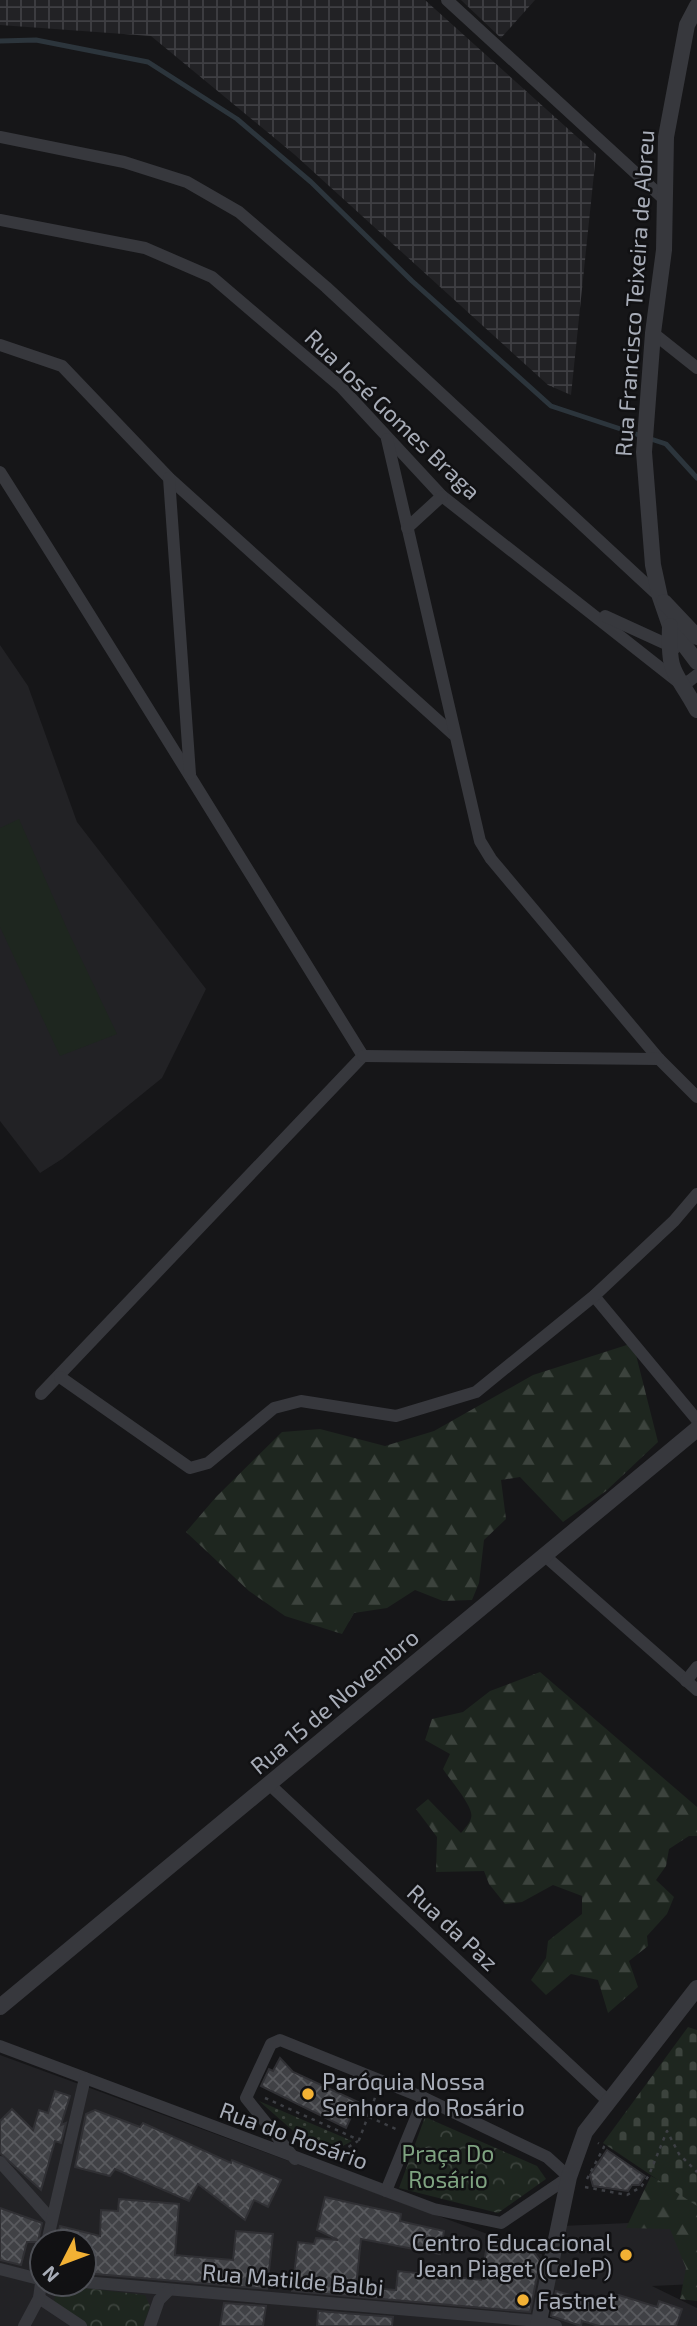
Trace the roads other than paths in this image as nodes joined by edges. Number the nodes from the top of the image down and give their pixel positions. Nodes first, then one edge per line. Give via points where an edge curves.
1 (447, 0) edge
2 (697, 6) edge
3 (0, 137) edge
4 (665, 200) junction
5 (0, 220) edge
6 (653, 333) junction
7 (0, 345) edge
8 (697, 368) edge
9 (386, 436) junction
10 (0, 472) edge
11 (169, 478) junction
12 (442, 496) junction
13 (408, 528) junction
14 (660, 597) junction
15 (589, 609) junction
16 (670, 626) junction
17 (697, 637) edge
18 (669, 645) junction
19 (697, 661) edge
20 (697, 675) edge
21 (677, 681) junction
22 (697, 710) edge
23 (453, 734) junction
24 (190, 778) junction
25 (363, 1056) junction
26 (659, 1059) junction
27 (697, 1097) edge
28 (697, 1194) edge
29 (594, 1296) junction
30 (60, 1377) junction
31 (41, 1394) dead end
32 (697, 1420) edge
33 (697, 1429) edge
34 (545, 1556) junction
35 (697, 1667) edge
36 (686, 1681) junction
37 (697, 1690) edge
38 (269, 1784) junction
39 (697, 1988) edge
40 (0, 2007) edge
41 (0, 2046) edge
42 (85, 2078) junction
43 (424, 2098) junction
44 (608, 2101) junction
45 (295, 2160) junction
46 (0, 2162) edge
47 (569, 2176) junction
48 (386, 2191) junction
49 (50, 2218) junction
50 (49, 2228) edge
51 (0, 2269) edge
52 (28, 2276) edge
53 (98, 2284) edge
54 (150, 2288) junction
55 (169, 2290) junction
56 (39, 2298) joint
57 (538, 2324) edge
58 (24, 2326) edge
59 (81, 2326) edge
60 (149, 2326) edge
61 (556, 2326) edge

1 - 4 street
2 - 4 street, Rua Francisco Teixeira de Abreu via 687,25 666,137
3 - 14 street via 187,181 239,212
4 - 6 street, Rua Francisco Teixeira de Abreu
5 - 9 street, Rua José Gomes Braga via 145,248 212,277 341,387
6 - 8 street
6 - 14 street, Rua Francisco Teixeira de Abreu via 643,452
7 - 11 street via 62,366
9 - 12 street, Rua José Gomes Braga
9 - 13 street
10 - 24 street
11 - 23 street
11 - 24 street
12 - 13 street
12 - 15 street, Rua José Gomes Braga
13 - 23 street
14 - 16 street, Rua Francisco Teixeira de Abreu
14 - 17 street
15 - 18 street
15 - 21 street
16 - 18 street, Rua Francisco Teixeira de Abreu
16 - 19 street, Rua Francisco Teixeira de Abreu
18 - 19 street
18 - 21 street, Rua Francisco Teixeira de Abreu via 669,663
20 - 21 street via 688,682
21 - 22 street
23 - 26 street via 480,841 491,859
24 - 25 street
25 - 26 street
25 - 30 street
26 - 27 street
28 - 29 street
29 - 30 street via 475,1391 396,1416 301,1401 274,1408 208,1463 190,1468
29 - 32 street
30 - 31 street
33 - 34 street, Rua 15 de Novembro
34 - 36 street
34 - 38 street, Rua 15 de Novembro
35 - 36 street
36 - 37 street
38 - 40 street, Rua 15 de Novembro
38 - 44 street, Rua da Paz
39 - 44 street
41 - 42 street, Rua do Rosário
42 - 45 street, Rua do Rosário
42 - 49 street
43 - 45 street via 281,2040 271,2044 246,2098
43 - 47 street via 547,2158
43 - 48 street
44 - 47 street via 585,2132
45 - 48 street, Rua do Rosário
46 - 49 street
47 - 48 street, Rua do Rosário via 501,2223 434,2209
47 - 57 street
49 - 50 street
51 - 52 street
53 - 54 street, Rua Matilde Balbi
54 - 55 street, Rua Matilde Balbi
54 - 60 street via 157,2299
55 - 57 street, Rua Matilde Balbi
55 - 60 street via 159,2300
56 - 58 street
56 - 59 street
57 - 61 street, Rua Matilde Balbi

